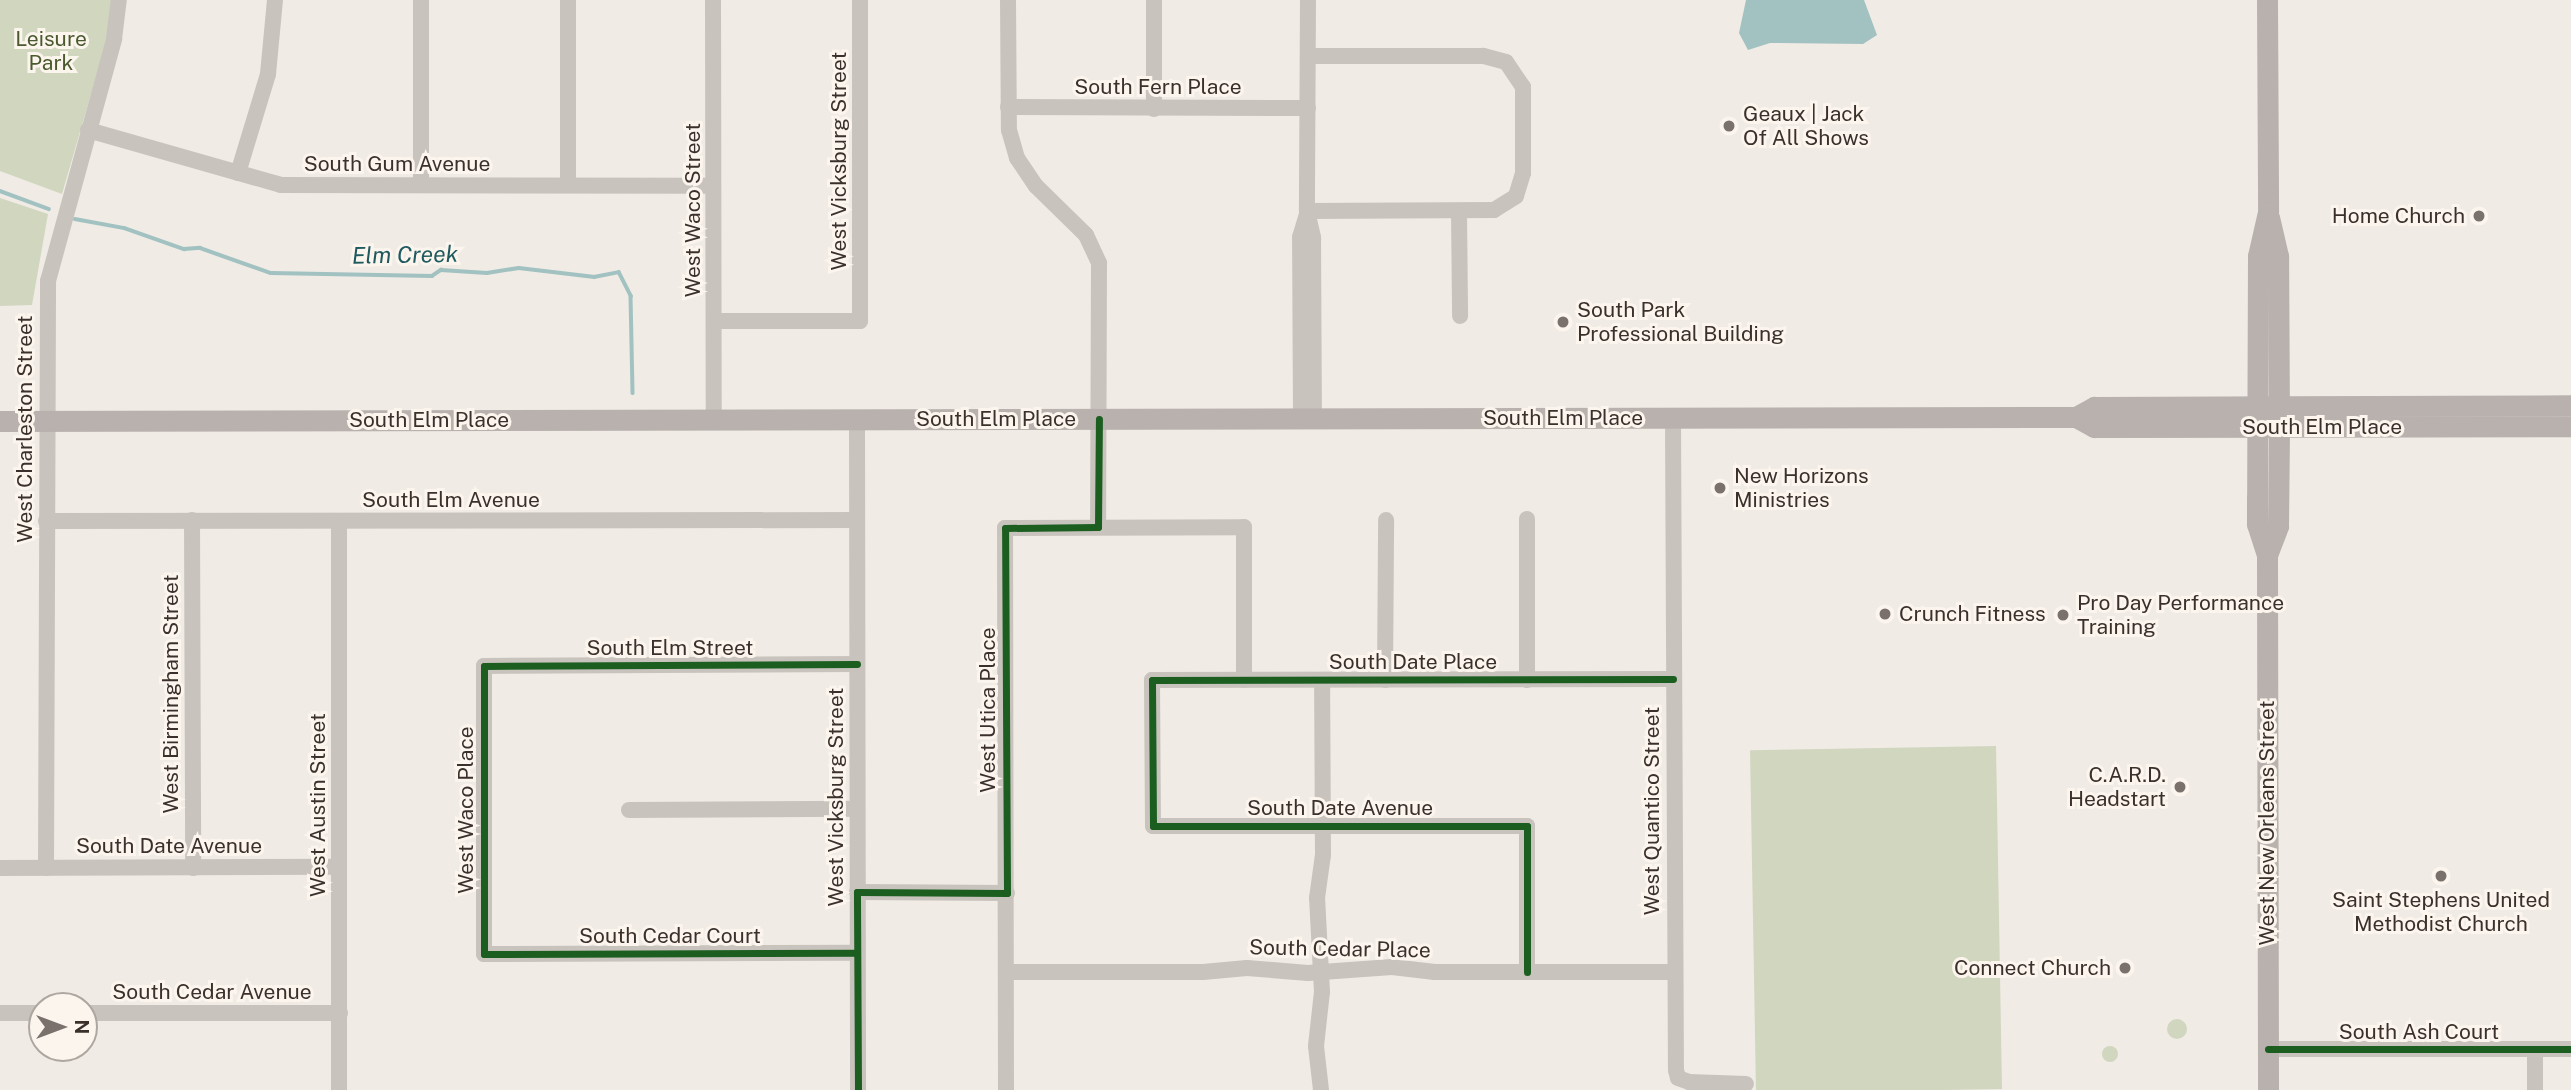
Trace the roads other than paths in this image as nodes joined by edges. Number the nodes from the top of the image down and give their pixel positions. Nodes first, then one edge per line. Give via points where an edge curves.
1 (119, 0) edge
2 (275, 0) edge
3 (421, 0) edge
4 (568, 0) edge
5 (713, 0) edge
6 (860, 0) edge
7 (1008, 0) edge
8 (1154, 0) edge
9 (1308, 0) edge
10 (2267, 0) edge
11 (1308, 57) junction
12 (1009, 107) junction
13 (1308, 107) junction
14 (1154, 108) junction
15 (88, 130) junction
16 (238, 173) junction
17 (421, 185) junction
18 (568, 185) junction
19 (713, 186) junction
20 (1307, 211) junction
21 (1459, 212) junction
22 (1460, 316) dead end
23 (714, 321) junction
24 (2571, 405) edge
25 (2467, 416) junction
26 (2269, 417) junction
27 (1307, 418) junction
28 (1673, 418) junction
29 (857, 419) junction
30 (1099, 419) junction
31 (47, 420) junction
32 (714, 420) junction
33 (0, 421) edge
34 (2571, 426) edge
35 (1527, 519) dead end
36 (192, 520) junction
37 (857, 520) junction
38 (1385, 520) dead end
39 (46, 521) junction
40 (339, 521) junction
41 (1098, 527) junction
42 (857, 664) junction
43 (484, 666) joint
44 (1673, 679) junction
45 (1244, 680) junction
46 (1322, 680) junction
47 (1385, 680) junction
48 (1527, 680) junction
49 (857, 809) junction
50 (629, 810) dead end
51 (1153, 826) joint
52 (1322, 826) junction
53 (339, 867) junction
54 (0, 868) edge
55 (46, 868) junction
56 (193, 868) junction
57 (857, 892) junction
58 (1007, 893) junction
59 (857, 953) junction
60 (484, 954) joint
61 (1006, 972) junction
62 (1322, 972) junction
63 (1527, 972) junction
64 (1673, 972) junction
65 (0, 1013) edge
66 (28, 1013) edge
67 (98, 1013) edge
68 (340, 1013) junction
69 (2268, 1049) junction
70 (2535, 1049) junction
71 (2571, 1049) edge
72 (1746, 1084) dead end
73 (339, 1090) edge
74 (858, 1090) edge
75 (1006, 1090) edge
76 (1321, 1090) edge
77 (2268, 1090) edge
78 (2535, 1090) edge

1 - 15 street, West Charleston Street via 116,31
2 - 16 street via 268,74
3 - 17 street
4 - 18 street
5 - 19 street, West Waco Street
6 - 23 street, West Vicksburg Street via 860,321
7 - 12 street
8 - 14 street
9 - 11 street
10 - 26 main road, West New Orleans Street via 2267,212 2278,256
11 - 13 street
11 - 21 street via 1483,56 1506,62 1522,87 1523,173 1516,196 1494,210
12 - 14 street, South Fern Place
12 - 30 street via 1012,145 1022,168 1097,251
13 - 14 street, South Fern Place
13 - 20 street
15 - 16 street, South Gum Avenue
15 - 31 street, West Charleston Street via 48,281
16 - 17 street, South Gum Avenue via 297,186
17 - 18 street, South Gum Avenue
18 - 19 street, South Gum Avenue
19 - 23 street, West Waco Street
20 - 21 street
20 - 27 street via 1313,238
21 - 22 street
23 - 32 street, West Waco Street
24 - 25 main road, South Elm Place
25 - 26 main road, South Elm Place
25 - 34 main road, South Elm Place
26 - 28 main road, South Elm Place via 2094,407 2076,417
26 - 69 main road, West New Orleans Street via 2257,524 2267,555
27 - 28 main road, South Elm Place
27 - 30 main road, South Elm Place
28 - 44 street, West Quantico Street
29 - 30 main road, South Elm Place
29 - 32 main road, South Elm Place
29 - 37 street, West Vicksburg Street
30 - 41 street
31 - 32 main road, South Elm Place
31 - 33 main road, South Elm Place
31 - 39 street, West Charleston Street
35 - 48 street
36 - 39 street, South Elm Avenue
36 - 40 street, South Elm Avenue
36 - 56 street, West Birmingham Street
37 - 40 street, South Elm Avenue
37 - 42 street, West Vicksburg Street
38 - 47 street
39 - 55 street, West Charleston Street
40 - 53 street, West Austin Street
41 - 45 street via 1244,527
41 - 58 street, West Utica Place via 1005,528
42 - 43 street, South Elm Street
42 - 49 street, West Vicksburg Street
43 - 60 street, West Waco Place
44 - 48 street, South Date Place
44 - 64 street, West Quantico Street
45 - 46 street, South Date Place
45 - 51 street, South Date Place via 1153,680
46 - 47 street, South Date Place
46 - 52 street
47 - 48 street, South Date Place
49 - 50 street
49 - 57 street, West Vicksburg Street
51 - 52 street, South Date Avenue
52 - 62 street via 1317,898
52 - 63 street, South Date Avenue via 1527,826
53 - 56 street, South Date Avenue
53 - 68 street, West Austin Street
54 - 55 street, South Date Avenue
55 - 56 street, South Date Avenue
57 - 58 street
57 - 59 street, West Vicksburg Street
58 - 61 street, West Utica Place
59 - 60 street, South Cedar Court
59 - 74 street, West Vicksburg Street
61 - 62 street, South Cedar Place via 1247,968
61 - 75 street, West Utica Place
62 - 63 street, South Cedar Place via 1392,967
62 - 76 street via 1316,1046
63 - 64 street, South Cedar Place
64 - 72 street, West Quantico Street via 1678,1078 1706,1084
65 - 66 street
67 - 68 street, South Cedar Avenue
68 - 73 street, West Austin Street
69 - 70 street, South Ash Court
69 - 77 main road, West New Orleans Street
70 - 71 street, South Ash Court
70 - 78 street

